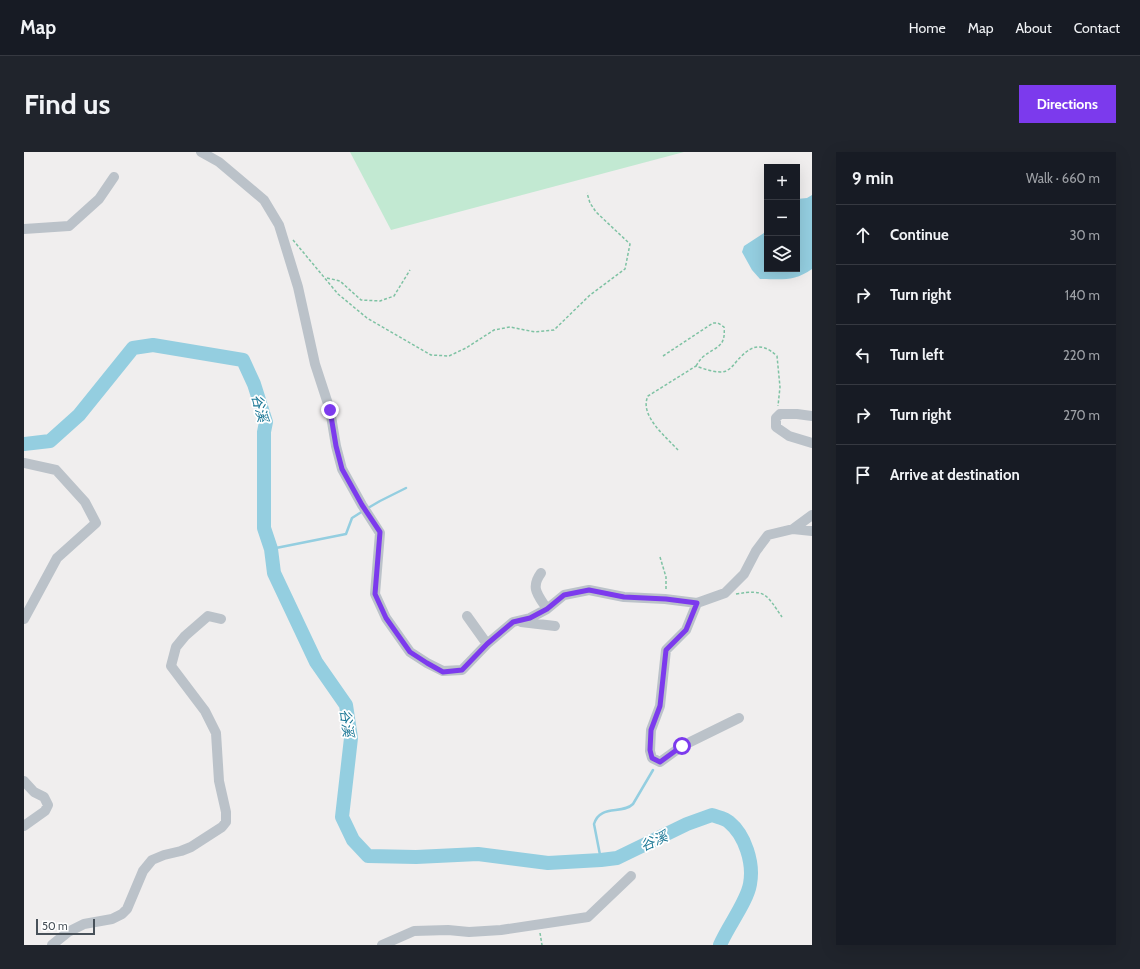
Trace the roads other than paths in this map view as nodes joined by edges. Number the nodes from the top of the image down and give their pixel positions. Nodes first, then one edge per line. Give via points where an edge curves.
1 (201, 152) edge
2 (114, 177) dead end
3 (24, 229) edge
4 (812, 416) edge
5 (812, 443) edge
6 (24, 463) edge
7 (812, 515) edge
8 (793, 529) junction
9 (812, 531) edge
10 (541, 572) dead end
11 (697, 603) junction
12 (547, 609) junction
13 (467, 616) dead end
14 (221, 618) dead end
15 (24, 619) edge
16 (513, 622) junction
17 (554, 626) dead end
18 (487, 644) junction
19 (739, 718) dead end
20 (24, 781) edge
21 (24, 826) edge
22 (631, 876) dead end
23 (52, 945) edge
24 (382, 945) edge

1 - 18 lane via 219,162 264,200 279,225 298,287 315,364 330,410 342,469 380,532 375,594 386,618 410,652 443,672 462,670
2 - 3 lane via 99,199 69,226
4 - 5 lane via 780,414 776,418 776,427 789,436
6 - 15 lane via 56,470 85,502 96,523 57,558
7 - 8 lane
8 - 9 lane
8 - 11 lane via 768,535 744,574 725,593
10 - 12 lane via 535,588
11 - 12 lane via 624,597 589,590 564,595
11 - 19 lane via 686,630 666,650 660,706 651,730 652,758 660,762 682,746
12 - 16 lane via 530,618
13 - 18 lane
14 - 23 lane via 208,616 185,636 176,647 171,666 205,711 216,733 219,781 226,822 191,847 152,860 143,871 127,909 122,914 84,924 68,932
16 - 17 lane
16 - 18 lane
20 - 21 lane via 34,792 44,797 48,805
22 - 24 lane via 588,917 501,930 414,931

